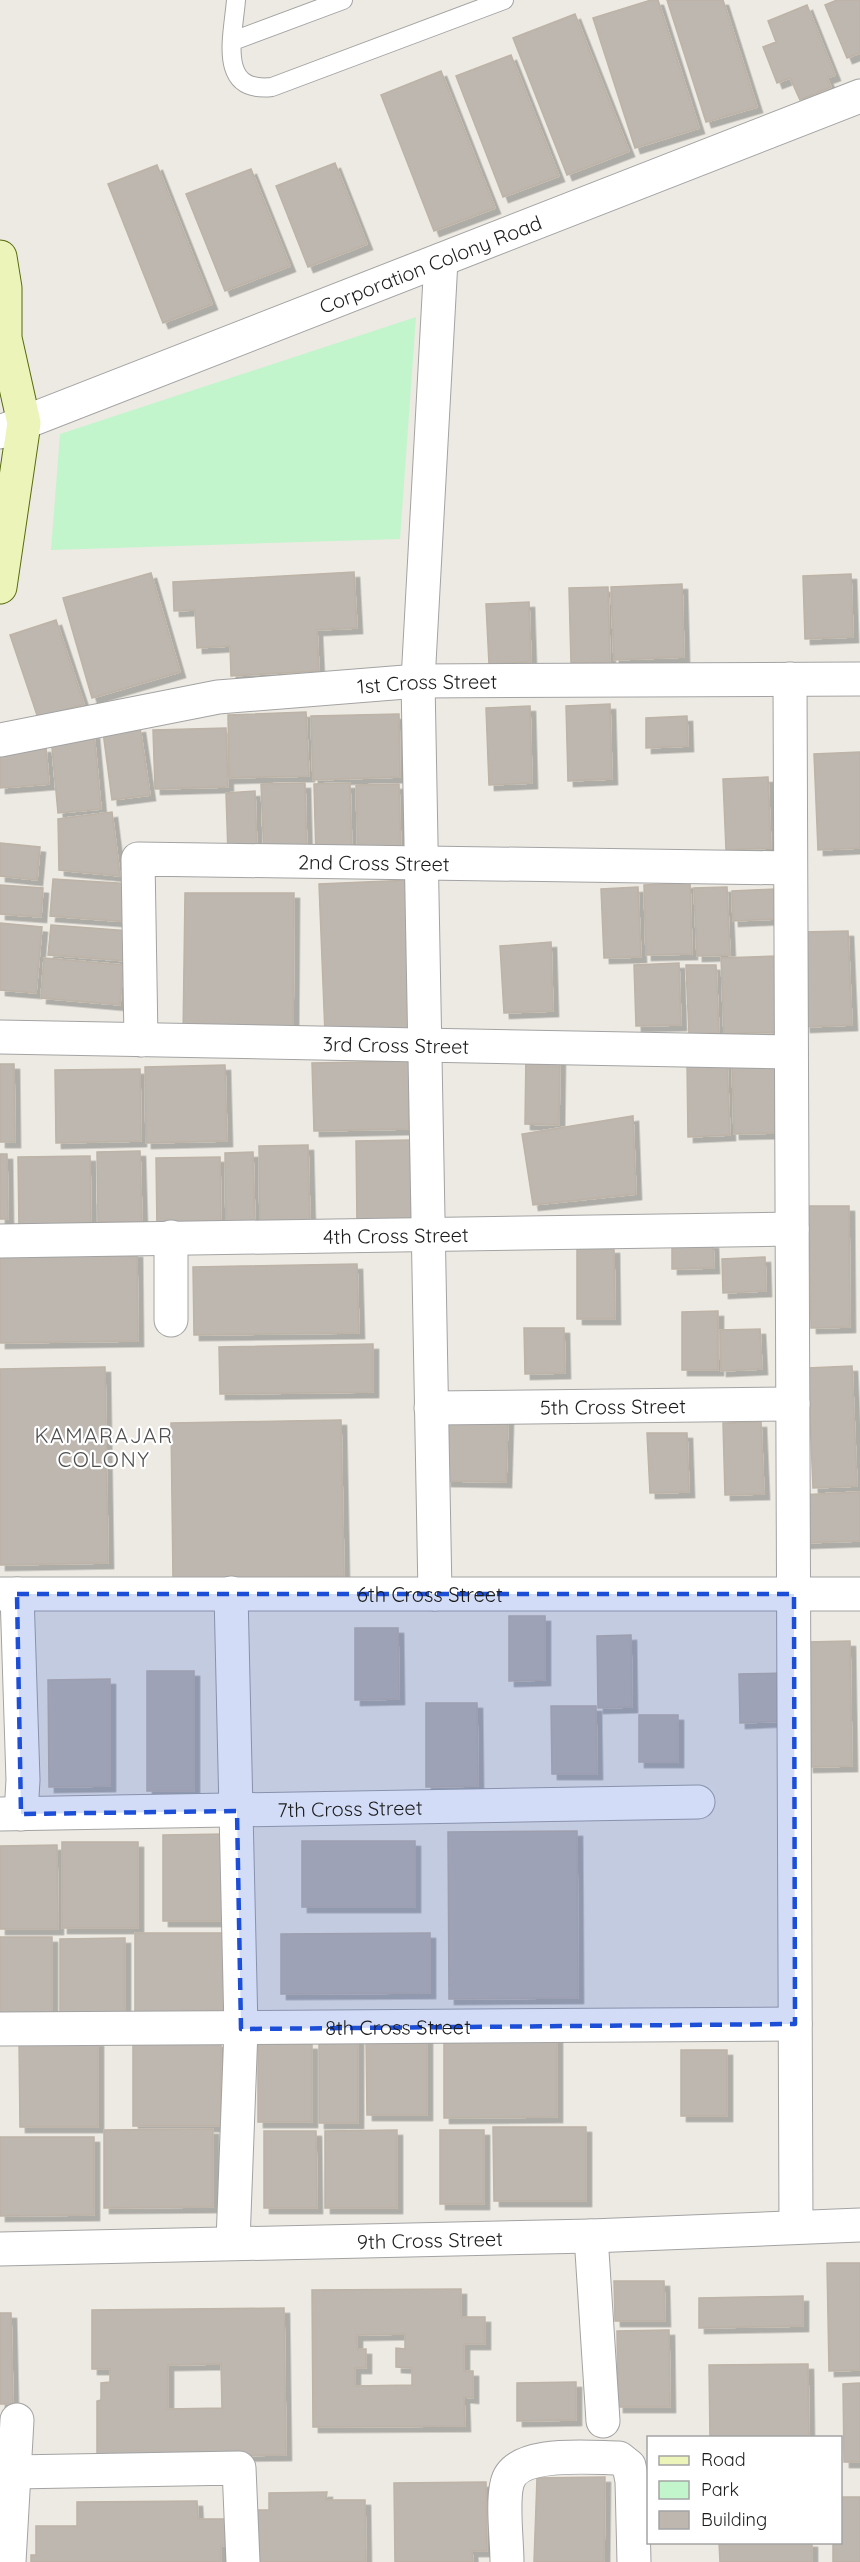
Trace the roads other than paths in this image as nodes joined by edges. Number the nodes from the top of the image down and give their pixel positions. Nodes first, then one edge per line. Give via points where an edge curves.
1 (236, 0) edge
2 (343, 0) edge
3 (504, 0) edge
4 (233, 41) junction
5 (860, 96) edge
6 (0, 257) edge
7 (441, 260) junction
8 (3, 346) edge
9 (12, 428) edge
10 (0, 587) edge
11 (790, 679) junction
12 (860, 679) edge
13 (418, 681) junction
14 (0, 740) edge
15 (421, 865) junction
16 (790, 868) junction
17 (0, 1037) edge
18 (141, 1040) junction
19 (425, 1045) junction
20 (791, 1052) junction
21 (792, 1229) junction
22 (429, 1233) junction
23 (171, 1237) junction
24 (0, 1241) edge
25 (171, 1320) dead end
26 (793, 1404) junction
27 (431, 1408) junction
28 (231, 1593) junction
29 (9, 1594) edge
30 (435, 1594) junction
31 (794, 1594) junction
32 (860, 1594) edge
33 (698, 1802) dead end
34 (237, 1811) junction
35 (11, 1814) edge
36 (795, 2024) junction
37 (0, 2029) edge
38 (241, 2029) junction
39 (860, 2225) edge
40 (796, 2226) junction
41 (591, 2236) junction
42 (233, 2242) junction
43 (0, 2249) edge
44 (17, 2420) dead end
45 (603, 2421) dead end
46 (14, 2472) junction
47 (9, 2562) edge
48 (243, 2562) edge
49 (507, 2562) edge
50 (634, 2562) edge

1 - 4 lane
2 - 4 lane
3 - 4 lane via 272,87 256,89 242,83 234,72
5 - 7 street, Corporation Colony Road
6 - 8 main road via 5,288
7 - 9 street, Corporation Colony Road
7 - 13 street
8 - 9 main road
9 - 10 main road
11 - 12 street, 1st Cross Street
11 - 13 street, 1st Cross Street
11 - 16 street
13 - 14 street, 1st Cross Street via 218,697
13 - 15 street
15 - 16 street, 2nd Cross Street
15 - 18 street, 2nd Cross Street via 138,860
15 - 19 street
16 - 20 street
17 - 18 street, 3rd Cross Street
18 - 19 street, 3rd Cross Street
19 - 20 street, 3rd Cross Street
19 - 22 street
20 - 21 street
21 - 22 street, 4th Cross Street
21 - 26 street
22 - 23 street, 4th Cross Street
22 - 27 street
23 - 24 street, 4th Cross Street
23 - 25 street
26 - 27 street, 5th Cross Street
26 - 31 street
27 - 30 street
28 - 29 street, 6th Cross Street
28 - 30 street, 6th Cross Street
28 - 34 street
29 - 35 street via 23,1780
30 - 31 street, 6th Cross Street
31 - 32 street, 6th Cross Street
31 - 36 street
33 - 34 street, 7th Cross Street
34 - 35 street, 7th Cross Street
34 - 38 street
36 - 38 street, 8th Cross Street
36 - 40 street
37 - 38 street, 8th Cross Street
38 - 42 street
39 - 40 street, 9th Cross Street
40 - 41 street, 9th Cross Street
41 - 42 street, 9th Cross Street
41 - 45 street
42 - 43 street, 9th Cross Street
44 - 46 street
46 - 47 street
46 - 48 street via 239,2468
49 - 50 street via 507,2483 516,2467 532,2460 619,2458 629,2466 632,2481

